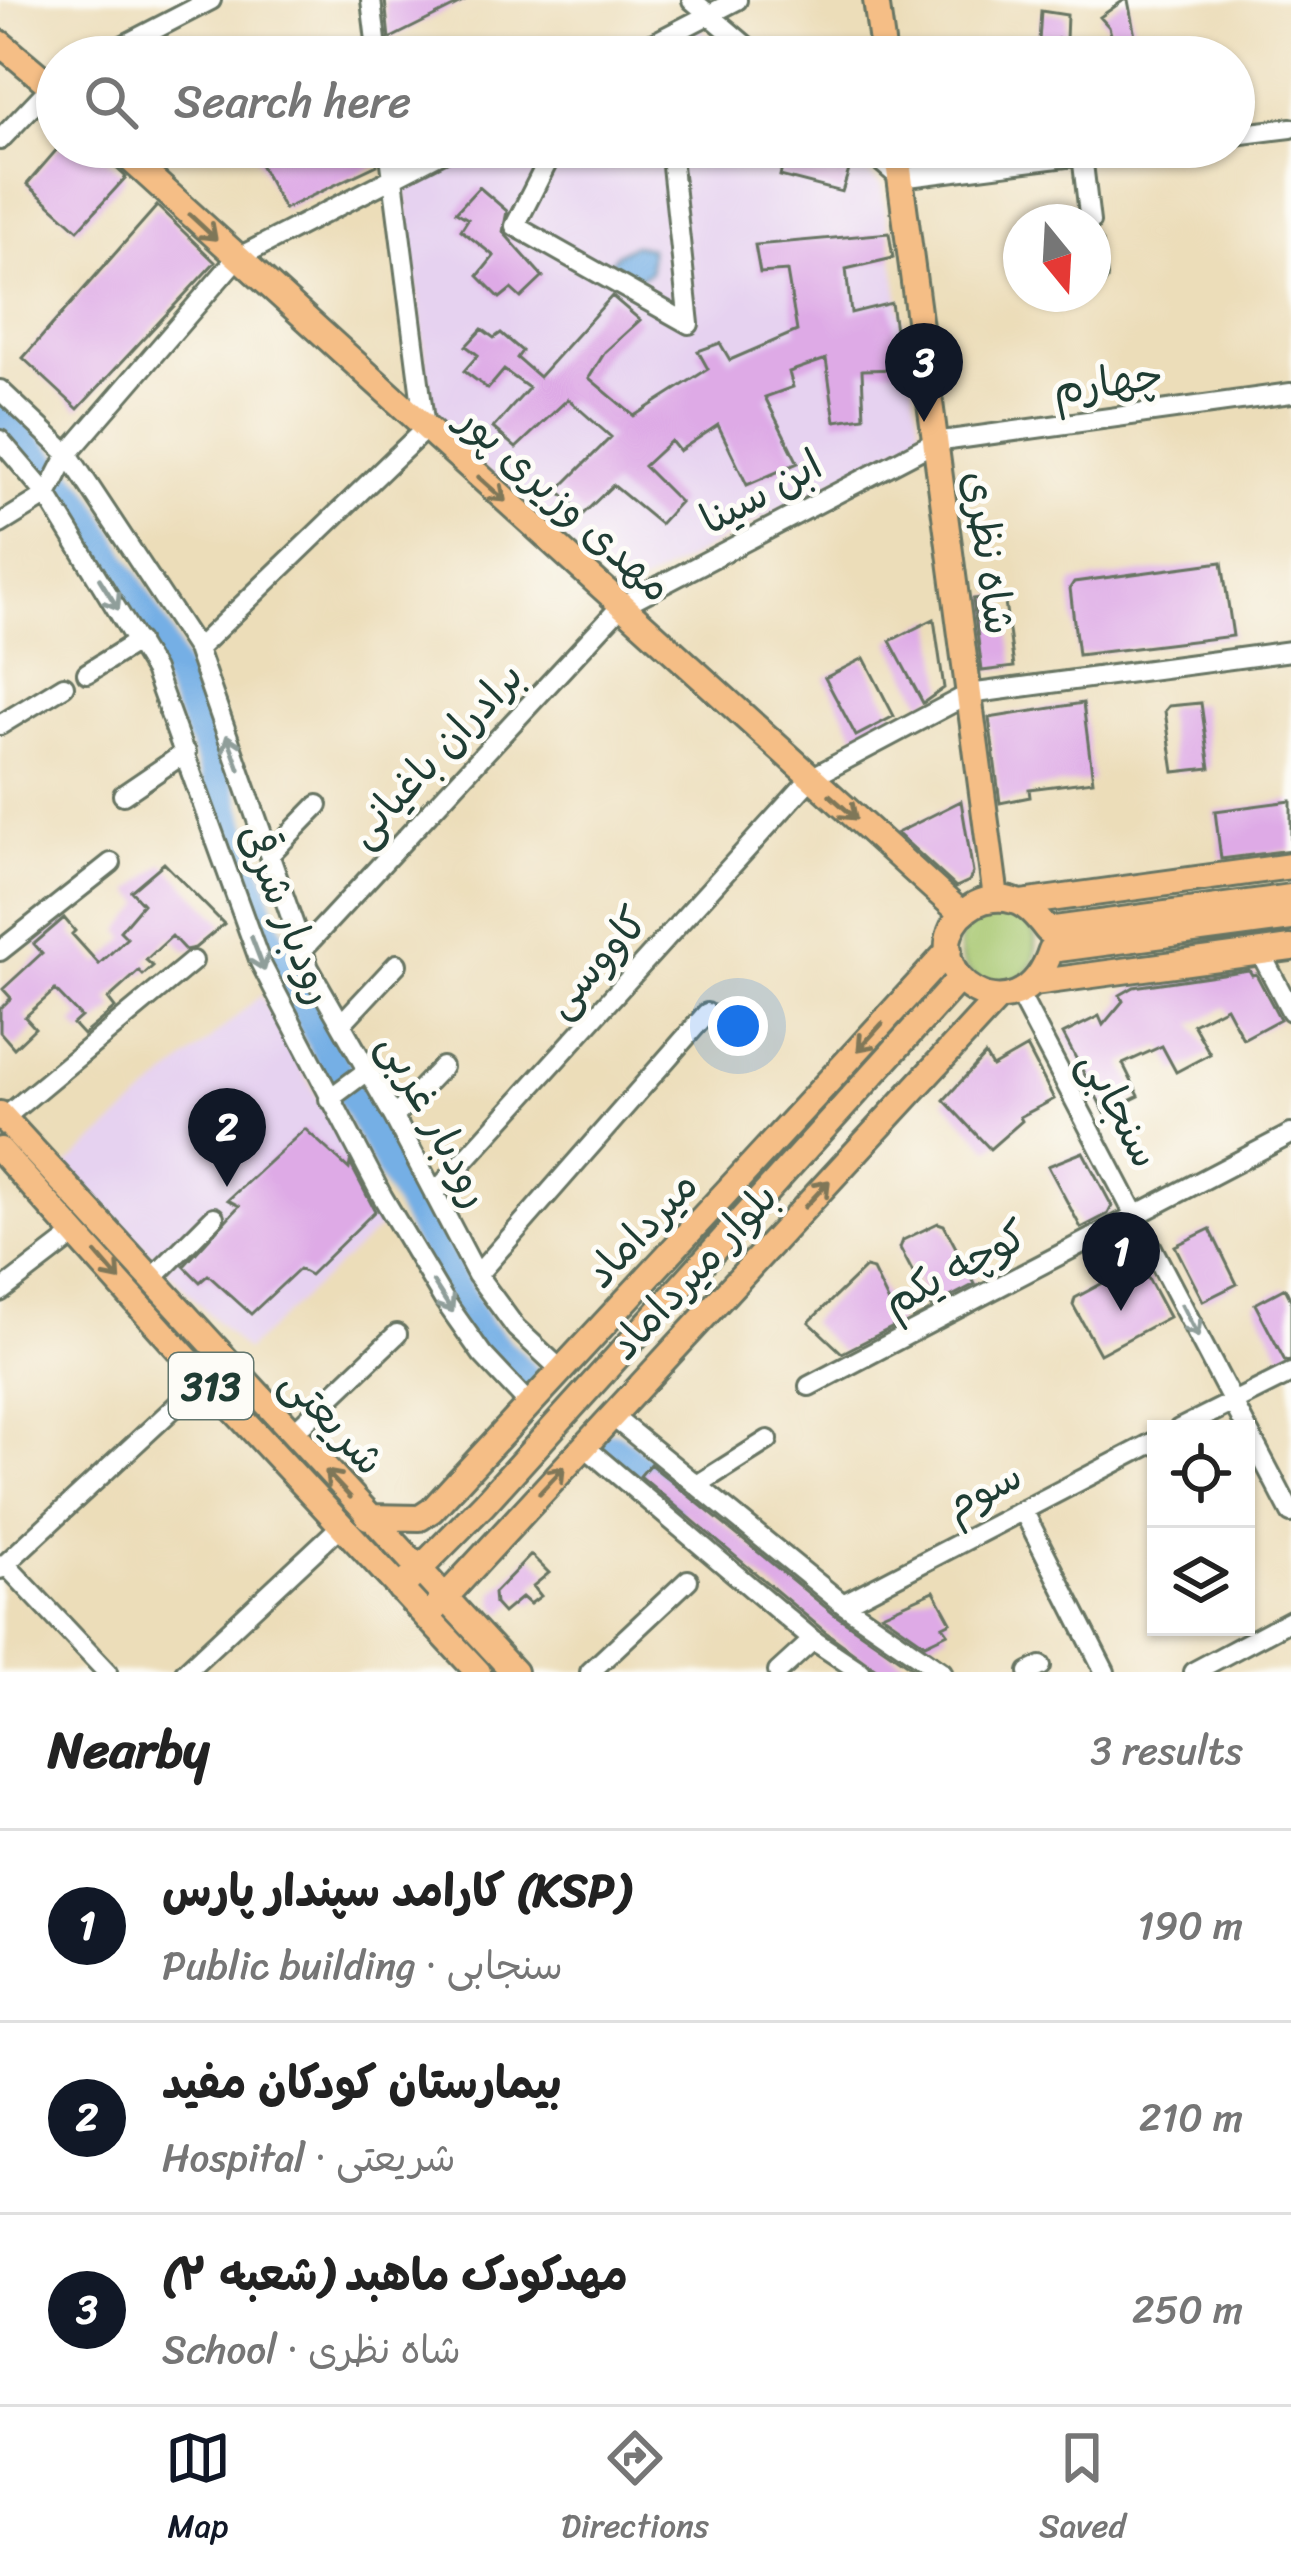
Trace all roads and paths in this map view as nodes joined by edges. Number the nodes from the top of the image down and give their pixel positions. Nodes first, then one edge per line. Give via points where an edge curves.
1 (211, 0) edge
2 (371, 0) edge
3 (692, 0) edge
4 (737, 0) edge
5 (876, 0) edge
6 (709, 15) junction
7 (142, 36) edge
8 (375, 36) edge
9 (668, 36) edge
10 (734, 36) edge
11 (881, 36) edge
12 (0, 43) edge
13 (36, 71) edge
14 (36, 103) edge
15 (1291, 128) edge
16 (1255, 132) edge
17 (0, 140) edge
18 (141, 168) edge
19 (391, 168) edge
20 (411, 168) edge
21 (544, 168) edge
22 (672, 168) edge
23 (888, 168) edge
24 (899, 168) edge
25 (979, 168) edge
26 (1084, 168) edge
27 (392, 178) junction
28 (900, 178) junction
29 (1088, 204) edge
30 (237, 258) junction
31 (0, 390) edge
32 (1291, 393) edge
33 (425, 429) junction
34 (0, 440) edge
35 (935, 442) junction
36 (68, 454) junction
37 (47, 495) junction
38 (0, 524) edge
39 (621, 606) junction
40 (138, 641) junction
41 (196, 649) junction
42 (1291, 651) edge
43 (87, 673) dead end
44 (64, 686) dead end
45 (969, 694) junction
46 (0, 725) edge
47 (186, 752) junction
48 (811, 778) junction
49 (123, 795) dead end
50 (318, 805) dead end
51 (270, 854) junction
52 (111, 863) dead end
53 (1291, 866) edge
54 (1291, 896) edge
55 (1008, 900) junction
56 (962, 914) junction
57 (1291, 917) edge
58 (1049, 940) junction
59 (1291, 948) edge
60 (302, 950) junction
61 (949, 950) junction
62 (0, 951) edge
63 (1260, 952) junction
64 (193, 961) dead end
65 (397, 964) dead end
66 (959, 979) junction
67 (1017, 992) junction
68 (1291, 1011) edge
69 (707, 1013) dead end
70 (342, 1023) junction
71 (442, 1067) dead end
72 (877, 1069) junction
73 (368, 1070) junction
74 (911, 1092) junction
75 (329, 1099) junction
76 (2, 1116) edge
77 (394, 1117) junction
78 (1291, 1134) edge
79 (0, 1150) edge
80 (434, 1194) junction
81 (1135, 1214) junction
82 (214, 1217) dead end
83 (77, 1233) junction
84 (720, 1240) junction
85 (477, 1275) junction
86 (151, 1280) junction
87 (0, 1292) edge
88 (632, 1298) junction
89 (397, 1334) dead end
90 (560, 1369) junction
91 (1291, 1372) edge
92 (205, 1379) junction
93 (809, 1386) dead end
94 (1232, 1401) junction
95 (530, 1404) junction
96 (612, 1416) junction
97 (1196, 1420) edge
98 (292, 1435) junction
99 (768, 1440) dead end
100 (584, 1446) junction
101 (1147, 1446) edge
102 (697, 1485) junction
103 (484, 1504) junction
104 (1023, 1510) junction
105 (1291, 1514) edge
106 (368, 1517) junction
107 (342, 1525) junction
108 (508, 1528) junction
109 (3, 1567) edge
110 (418, 1569) junction
111 (688, 1580) dead end
112 (400, 1589) junction
113 (445, 1597) junction
114 (843, 1604) junction
115 (427, 1617) junction
116 (1291, 1620) edge
117 (813, 1640) junction
118 (106, 1672) edge
119 (185, 1672) edge
120 (478, 1672) edge
121 (514, 1672) edge
122 (590, 1672) edge
123 (778, 1672) edge
124 (861, 1672) edge
125 (942, 1672) edge
126 (1105, 1672) edge
127 (1193, 1672) edge

1 - 7 street
2 - 8 street
3 - 6 street
4 - 6 street
5 - 11 main road
6 - 9 street
6 - 10 street
12 - 13 main road
14 - 17 street
15 - 16 street
18 -> 30 main road, مهدی وزیری پور
19 - 27 street
20 - 27 street
21 - 22 street via 514,226 689,324
23 - 28 street
24 - 28 main road, شاه نظری
25 - 28 street
26 - 29 street
27 - 30 street
27 - 33 street
28 - 35 main road, شاه نظری
30 - 33 main road, مهدی وزیری پور
30 - 36 street
31 - 36 street, رودبار غربی
32 - 35 street, چهارم
33 -> 39 main road, مهدی وزیری پور
33 - 41 street
34 - 37 street, رودبار شرقی
35 - 39 street, ابن سینا
35 - 45 main road, شاه نظری
36 - 37 street
36 - 41 street, رودبار غربی
37 - 38 street
37 -> 40 street, رودبار شرقی
39 - 48 main road, مهدی وزیری پور
39 - 60 street, برادران باغیانی
40 - 43 street
40 - 47 street, رودبار شرقی
51 -> 41 street, رودبار غربی
42 - 45 street
44 - 46 street
45 - 48 street, کاووسی
45 - 55 main road, شاه نظری
47 - 49 street
47 -> 75 street, رودبار شرقی via 260,962
48 -> 56 main road, مهدی وزیری پور
48 - 80 street, کاووسی
50 - 51 street
51 - 60 street, رودبار غربی
52 - 62 street
53 - 55 main road
54 - 58 main road
55 - 56 main road via 983,900
55 - 58 main road via 1033,911
56 - 61 main road
57 - 58 main road
58 - 67 main road
59 - 63 main road
60 - 70 street, رودبار غربی
61 - 66 main road
61 -> 88 main road, میرداماد
63 - 67 main road
63 - 68 street
64 - 76 street
65 - 70 street
66 - 67 main road via 981,995
66 - 72 main road, بلوار میرداماد
67 - 74 main road, بلوار میرداماد
67 - 81 street, سنجابی
69 - 85 street
70 - 73 street, رودبار غربی
71 - 77 street
72 - 74 main road via 915,1054
72 - 84 main road, بلوار میرداماد
73 - 75 street
73 - 77 street, رودبار غربی
96 -> 74 main road, بلوار میرداماد
75 -> 95 street, رودبار شرقی via 444,1300
76 - 86 main road, شریعتی / 313
77 - 80 street, رودبار غربی
78 - 81 street, کوچه یکم
79 - 83 main road, شریعتی / 313
80 - 85 street, رودبار غربی
81 - 93 street, کوچه یکم
81 -> 94 street, سنجابی
82 - 86 street
83 - 87 street
83 -> 92 main road, شریعتی / 313
84 - 88 main road
84 - 103 main road, بلوار میرداماد
85 - 90 street, رودبار غربی
86 - 98 main road, شریعتی / 313
88 - 90 main road, میرداماد
89 - 98 street
90 - 95 main road, میرداماد
91 - 94 street
92 - 107 main road, شریعتی / 313
92 - 109 street
94 - 97 street
94 - 105 street, سنجابی
95 - 106 main road, میرداماد via 420,1518
96 - 100 main road, بلوار میرداماد
96 - 102 street
106 -> 98 main road, شریعتی / 313
99 - 102 street
108 -> 100 main road, بلوار میرداماد
100 - 117 street
101 - 104 street, سوم
102 - 114 street
103 - 108 main road via 489,1523
103 - 110 main road, بلوار میرداماد
104 - 114 street, سوم
104 - 126 street
106 - 110 main road, شریعتی / 313
107 - 112 main road, شریعتی / 313
107 - 119 street
108 - 113 main road, بلوار میرداماد
109 - 118 street
110 - 112 main road, بلوار میرداماد
110 - 113 main road, شریعتی / 313
111 - 122 street
112 - 115 main road, شریعتی / 313
113 - 115 main road, بلوار میرداماد
113 - 121 main road, شریعتی / 313
114 - 125 street
115 - 120 main road, شریعتی / 313
116 - 127 street
117 - 123 street
117 - 124 street

